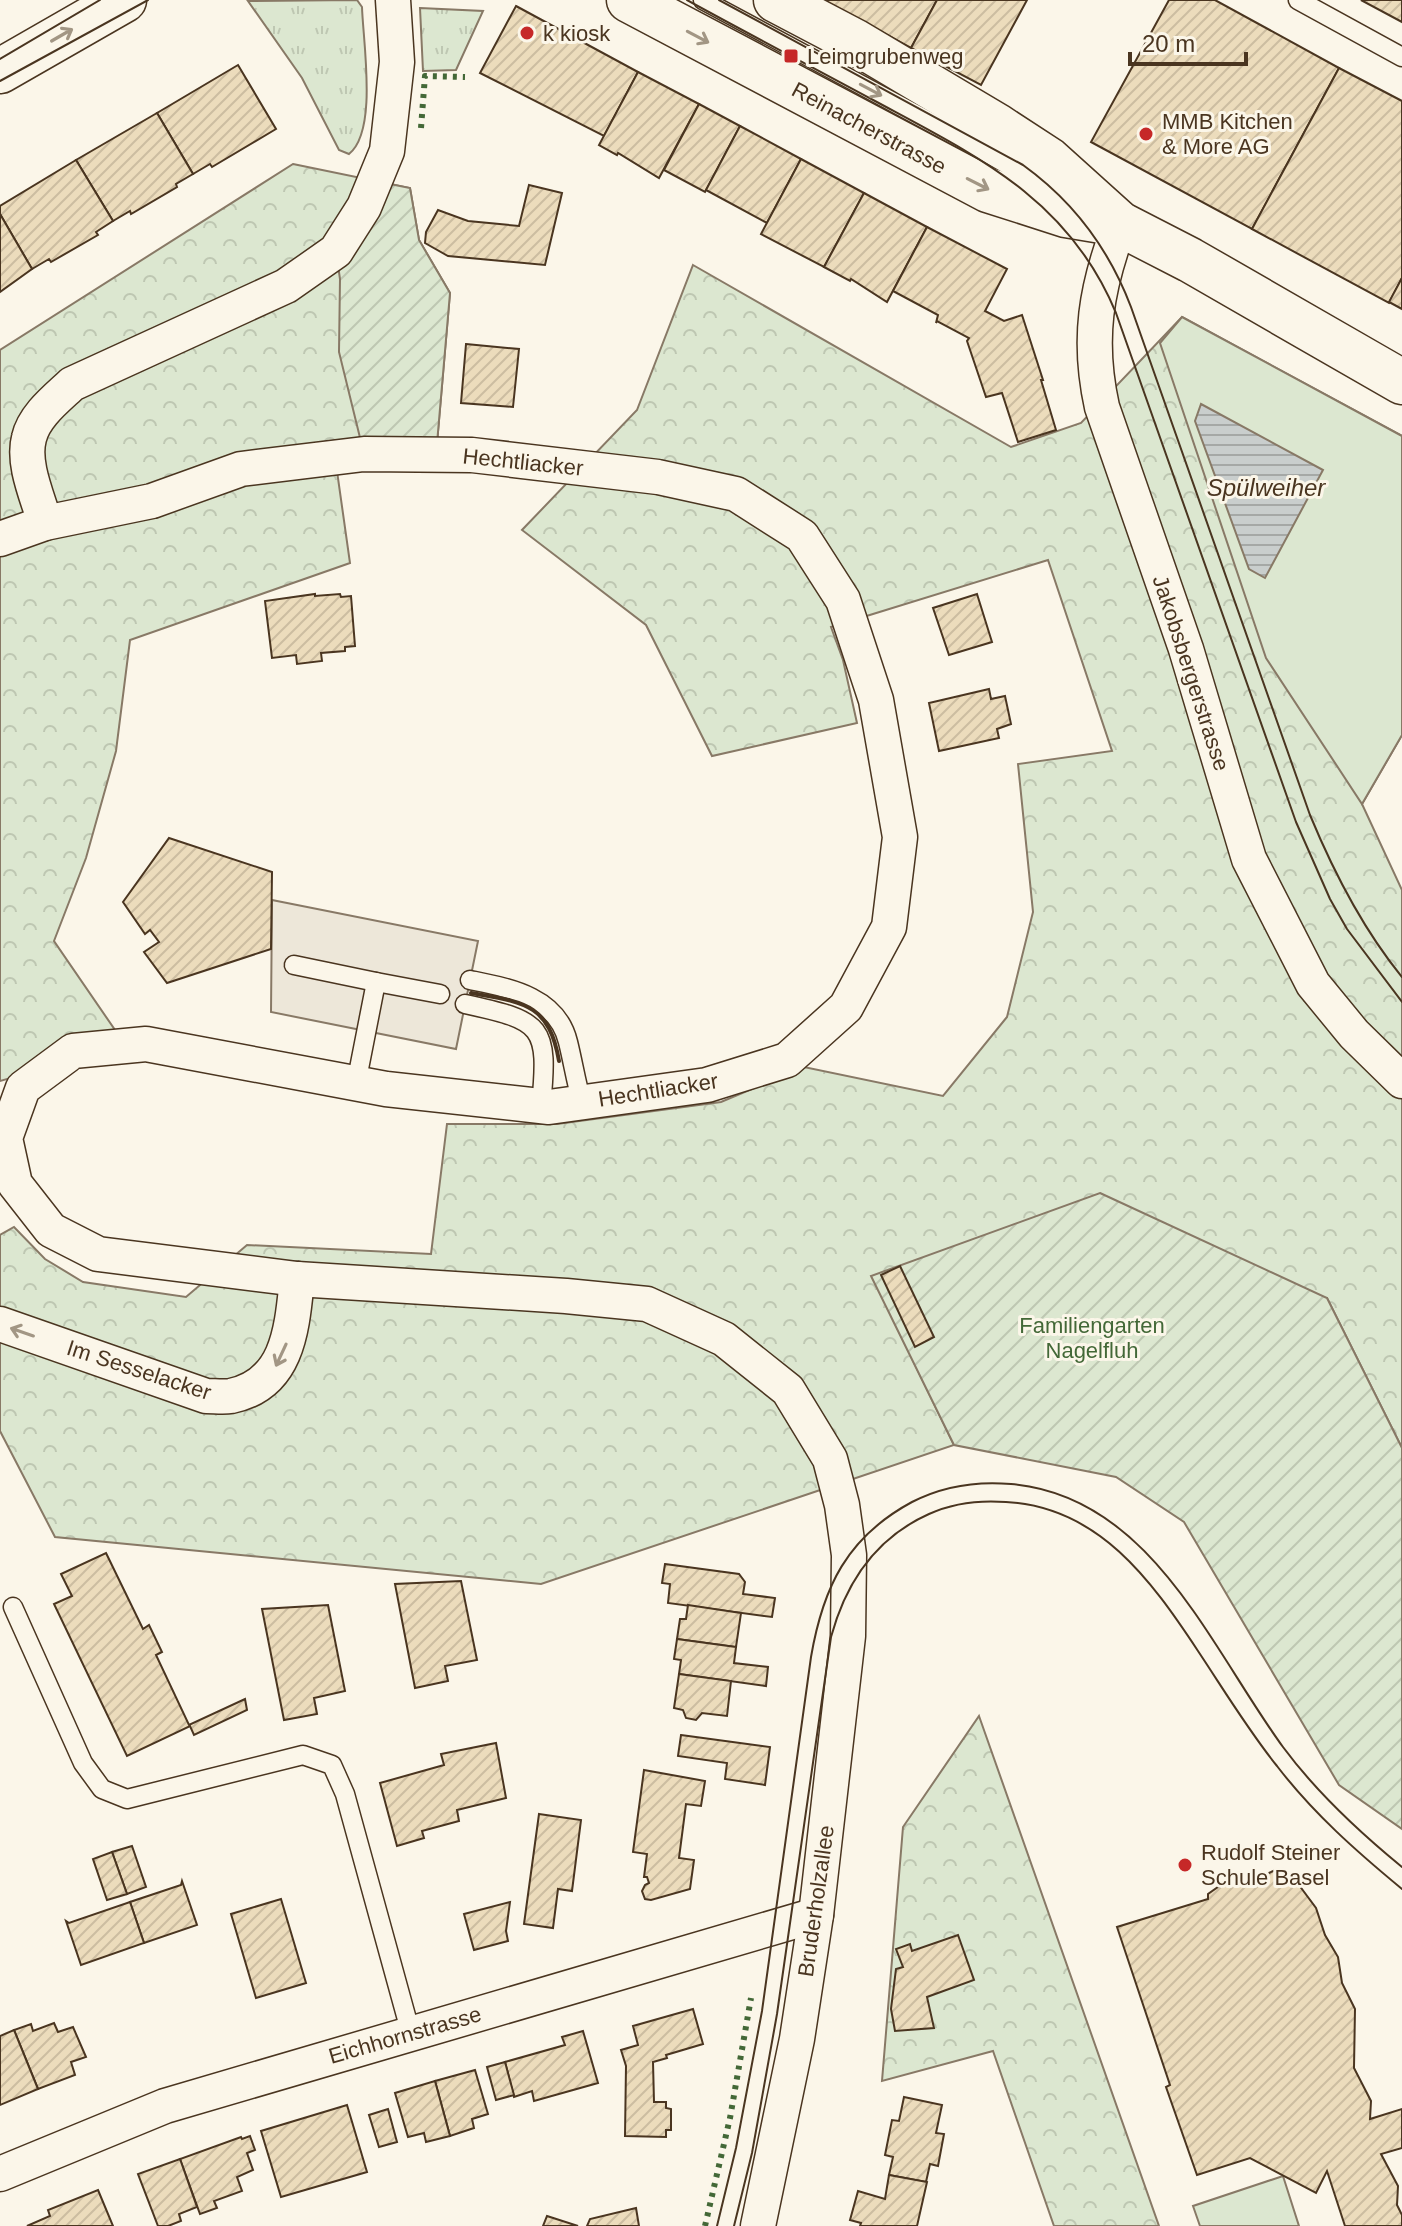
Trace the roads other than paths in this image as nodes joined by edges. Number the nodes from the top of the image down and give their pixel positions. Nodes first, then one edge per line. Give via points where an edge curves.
1 (124, 0) edge
2 (393, 0) edge
3 (629, 0) edge
4 (703, 0) edge
5 (776, 0) edge
6 (1298, 0) edge
7 (1402, 57) edge
8 (0, 71) edge
9 (1066, 215) junction
10 (1120, 224) junction
11 (1402, 382) edge
12 (45, 523) junction
13 (0, 539) edge
14 (294, 965) dead end
15 (470, 980) dead end
16 (376, 982) junction
17 (440, 994) dead end
18 (465, 1004) dead end
19 (1402, 1081) edge
20 (356, 1084) junction
21 (582, 1103) junction
22 (541, 1106) junction
23 (297, 1279) junction
24 (0, 1324) edge
25 (849, 1573) joint
26 (13, 1607) dead end
27 (816, 1915) junction
28 (411, 2034) junction
29 (0, 2174) edge
30 (758, 2226) edge

8 -> 1 main road
2 - 12 street via 397,62 387,151 364,207 336,251 286,286 72,384 45,410 29,437 29,466
3 -> 9 main road, Reinacherstrasse via 988,190
4 -> 9 lane via 1010,166
5 - 10 main road, Reinacherstrasse via 929,84 1049,160
6 - 7 lane
9 - 10 main road, Reinacherstrasse
10 - 11 main road, Reinacherstrasse
10 - 19 street, Jakobsbergerstrasse via 1100,280 1093,336 1102,407 1186,649 1249,859 1313,984
12 - 13 street, Hechtliacker
12 - 21 street, Hechtliacker via 152,501 241,469 364,454 472,455 658,477 736,494 802,536 843,600 876,700 900,837 889,927 846,1007 787,1060 707,1085
14 - 16 lane
15 - 21 lane via 532,996 554,1014 568,1039
16 - 17 lane
16 - 20 lane
18 - 22 lane via 512,1014 534,1028 543,1047
20 - 22 street, Hechtliacker
20 - 23 street, Hechtliacker via 146,1044 73,1051 23,1088 5,1138 15,1184 51,1230 98,1254
21 - 22 street, Hechtliacker
23 -> 24 street, Im Sesselacker via 282,1358 265,1381 231,1396 206,1396
23 - 25 street, Hechtliacker via 647,1304 724,1339 788,1390 830,1459 842,1505
25 - 27 street, Bruderholzallee via 848,1636
26 - 28 lane via 83,1763 102,1789 127,1799 303,1755 332,1765 345,1794
27 - 28 street, Eichhornstrasse
27 - 30 street, Bruderholzallee via 797,2039
28 - 29 street, Eichhornstrasse via 165,2106

